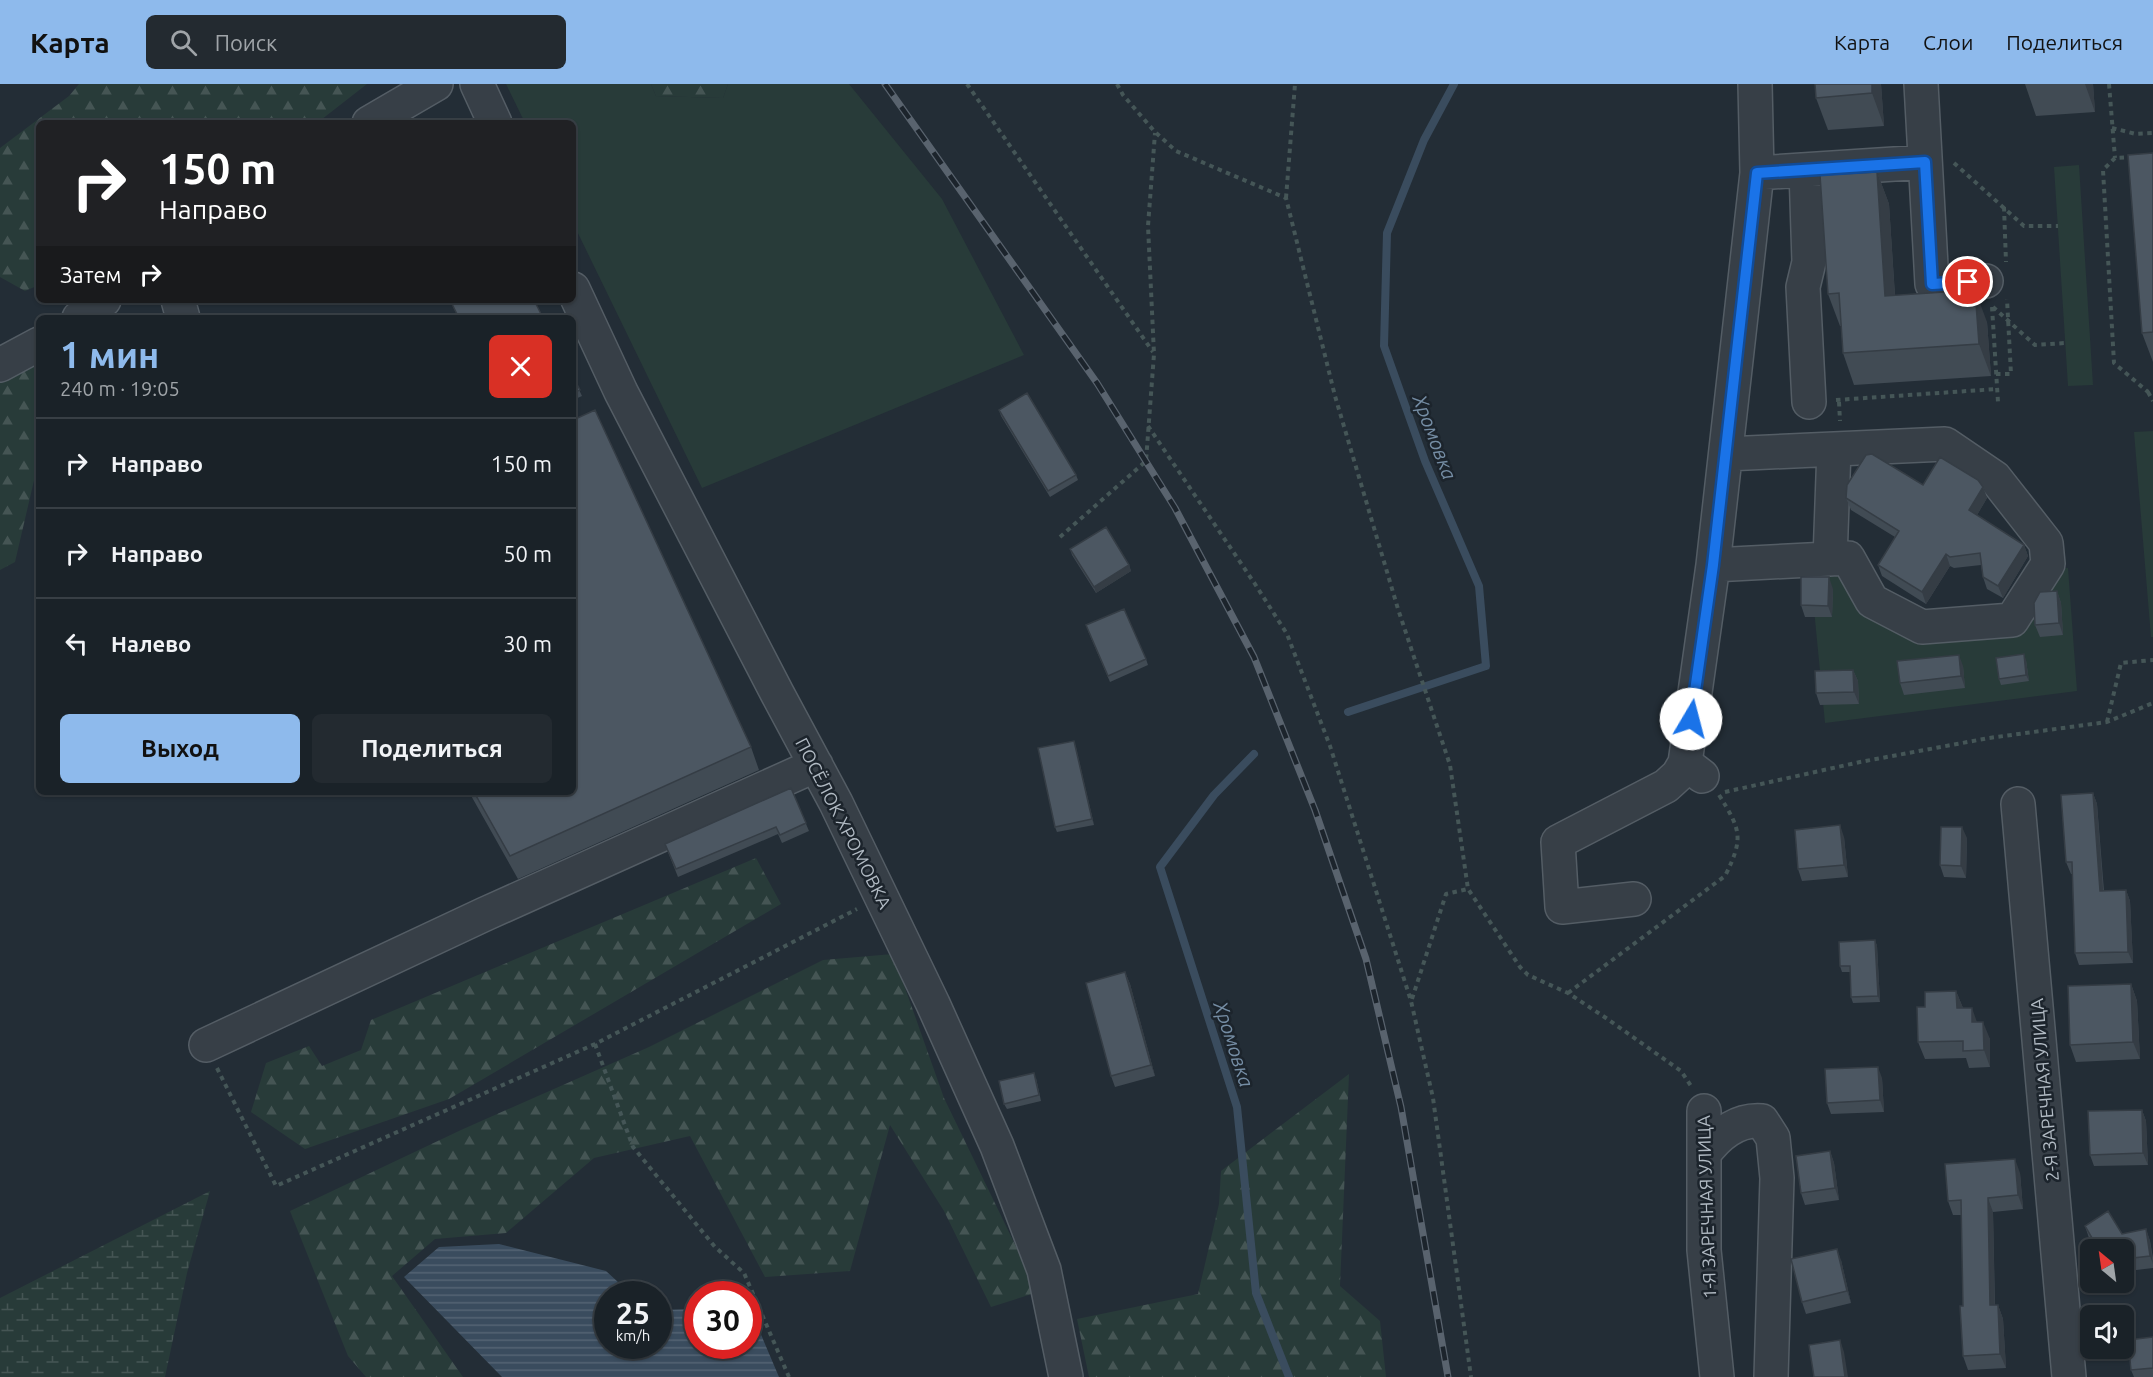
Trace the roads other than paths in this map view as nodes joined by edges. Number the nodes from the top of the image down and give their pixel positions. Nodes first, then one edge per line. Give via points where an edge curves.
1 (436, 84) edge
2 (477, 84) edge
3 (1755, 84) edge
4 (1921, 84) edge
5 (374, 120) edge
6 (494, 120) edge
7 (1925, 162) junction
8 (1806, 170) junction
9 (1757, 173) junction
10 (1992, 285) road end
11 (576, 295) edge
12 (100, 303) edge
13 (83, 315) edge
14 (36, 346) edge
15 (0, 365) edge
16 (1809, 402) road end
17 (1834, 449) junction
18 (1726, 454) junction
19 (1830, 559) junction
20 (1713, 565) junction
21 (816, 765) junction
22 (2018, 804) dead end
23 (1634, 899) dead end
24 (206, 1045) road end
25 (1704, 1111) road end
26 (1704, 1154) junction
27 (1066, 1377) edge
28 (1717, 1377) edge
29 (1771, 1377) edge
30 (2069, 1377) edge

1 - 5 street
2 - 6 street
3 - 9 street
4 - 7 street
7 - 8 street
7 - 10 street via 1932,284
8 - 9 street
8 - 16 street via 1809,262 1803,287
9 - 18 street
11 - 21 street, ПОСЁЛОК ХРОМОВКА via 621,392
12 - 13 street
14 - 15 street
17 - 18 street
17 - 19 street
17 - 19 street via 1945,444 1995,478 2046,543 2048,564 2012,620 1922,627 1872,601 1848,558
18 - 20 street
19 - 20 street
20 - 23 street via 1702,778 1678,775 1666,786 1558,842 1562,907
21 - 24 street via 484,914
21 - 27 street, ПОСЁЛОК ХРОМОВКА via 997,1146 1044,1270
22 - 30 street, 2-Я ЗАРЕЧНАЯ УЛИЦА
25 - 26 street, 1-Я ЗАРЕЧНАЯ УЛИЦА
26 - 28 street, 1-Я ЗАРЕЧНАЯ УЛИЦА via 1704,1250
26 - 29 street via 1715,1140 1746,1122 1762,1120 1773,1138 1777,1178

